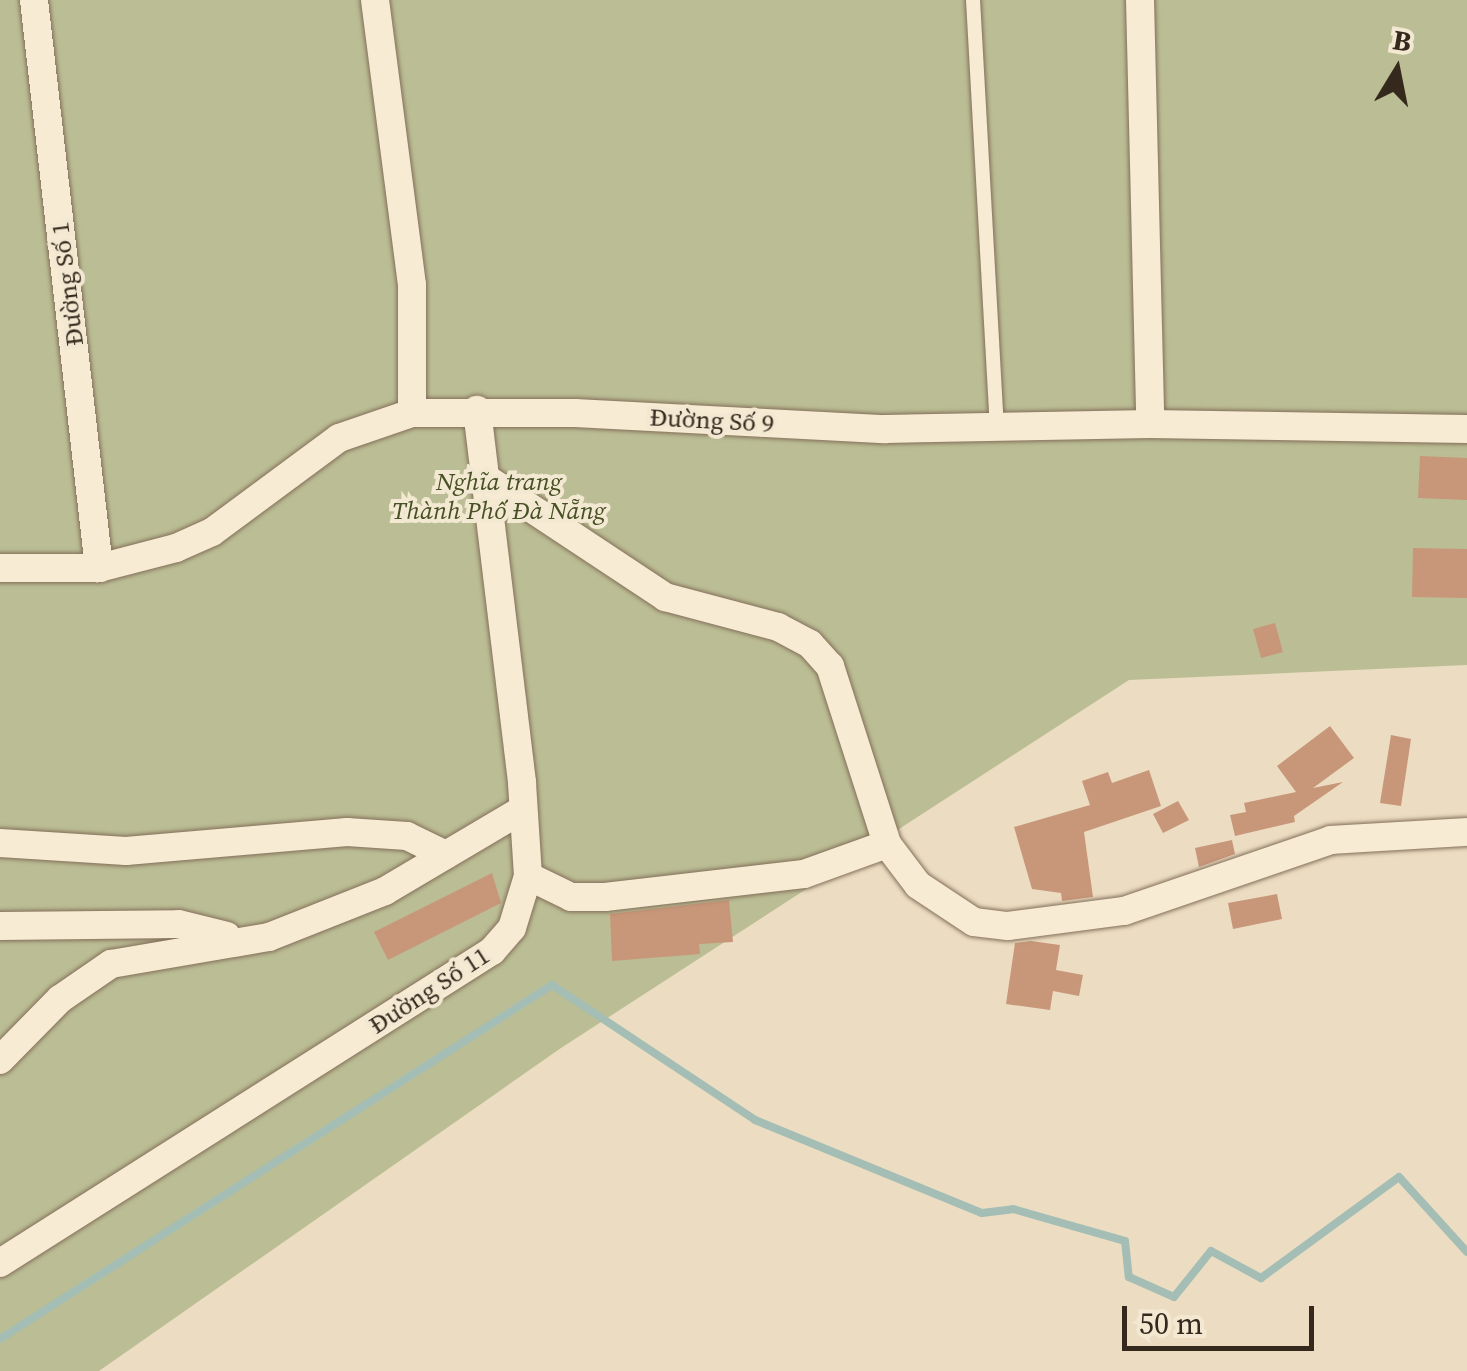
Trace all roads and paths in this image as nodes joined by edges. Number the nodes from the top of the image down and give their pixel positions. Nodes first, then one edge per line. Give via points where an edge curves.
1 (34, 0) edge
2 (374, 0) edge
3 (972, 0) edge
4 (1140, 0) edge
5 (477, 410) junction
6 (412, 412) junction
7 (1150, 424) junction
8 (997, 428) junction
9 (1467, 430) edge
10 (487, 478) junction
11 (0, 568) edge
12 (99, 568) junction
13 (522, 810) junction
14 (1467, 832) edge
15 (0, 843) edge
16 (887, 844) junction
17 (446, 855) junction
18 (528, 876) junction
19 (0, 926) edge
20 (245, 940) junction
21 (0, 1060) edge
22 (0, 1264) edge

1 - 12 street, Đường Số 1
2 - 6 street via 412,285
3 - 8 lane
4 - 7 street
5 - 6 street, Đường Số 9
5 - 8 street, Đường Số 9
5 - 10 street, Đường Số 11
6 - 12 street, Đường Số 9 via 339,438 212,532
7 - 8 street, Đường Số 9
7 - 9 street, Đường Số 9
10 - 13 street, Đường Số 11
10 - 16 street via 665,596 778,627 810,644 830,666
11 - 12 street, Đường Số 9
13 - 17 street
13 - 18 street, Đường Số 11
14 - 16 street via 1331,840 1124,911 1008,926 974,922 946,908
15 - 17 street via 126,851 347,832 406,836
16 - 18 street via 804,874 605,897 571,897
17 - 20 street via 385,890 269,937
18 - 22 street, Đường Số 11 via 523,906 492,951
19 - 20 street via 179,924
20 - 21 street via 111,964 60,1000

